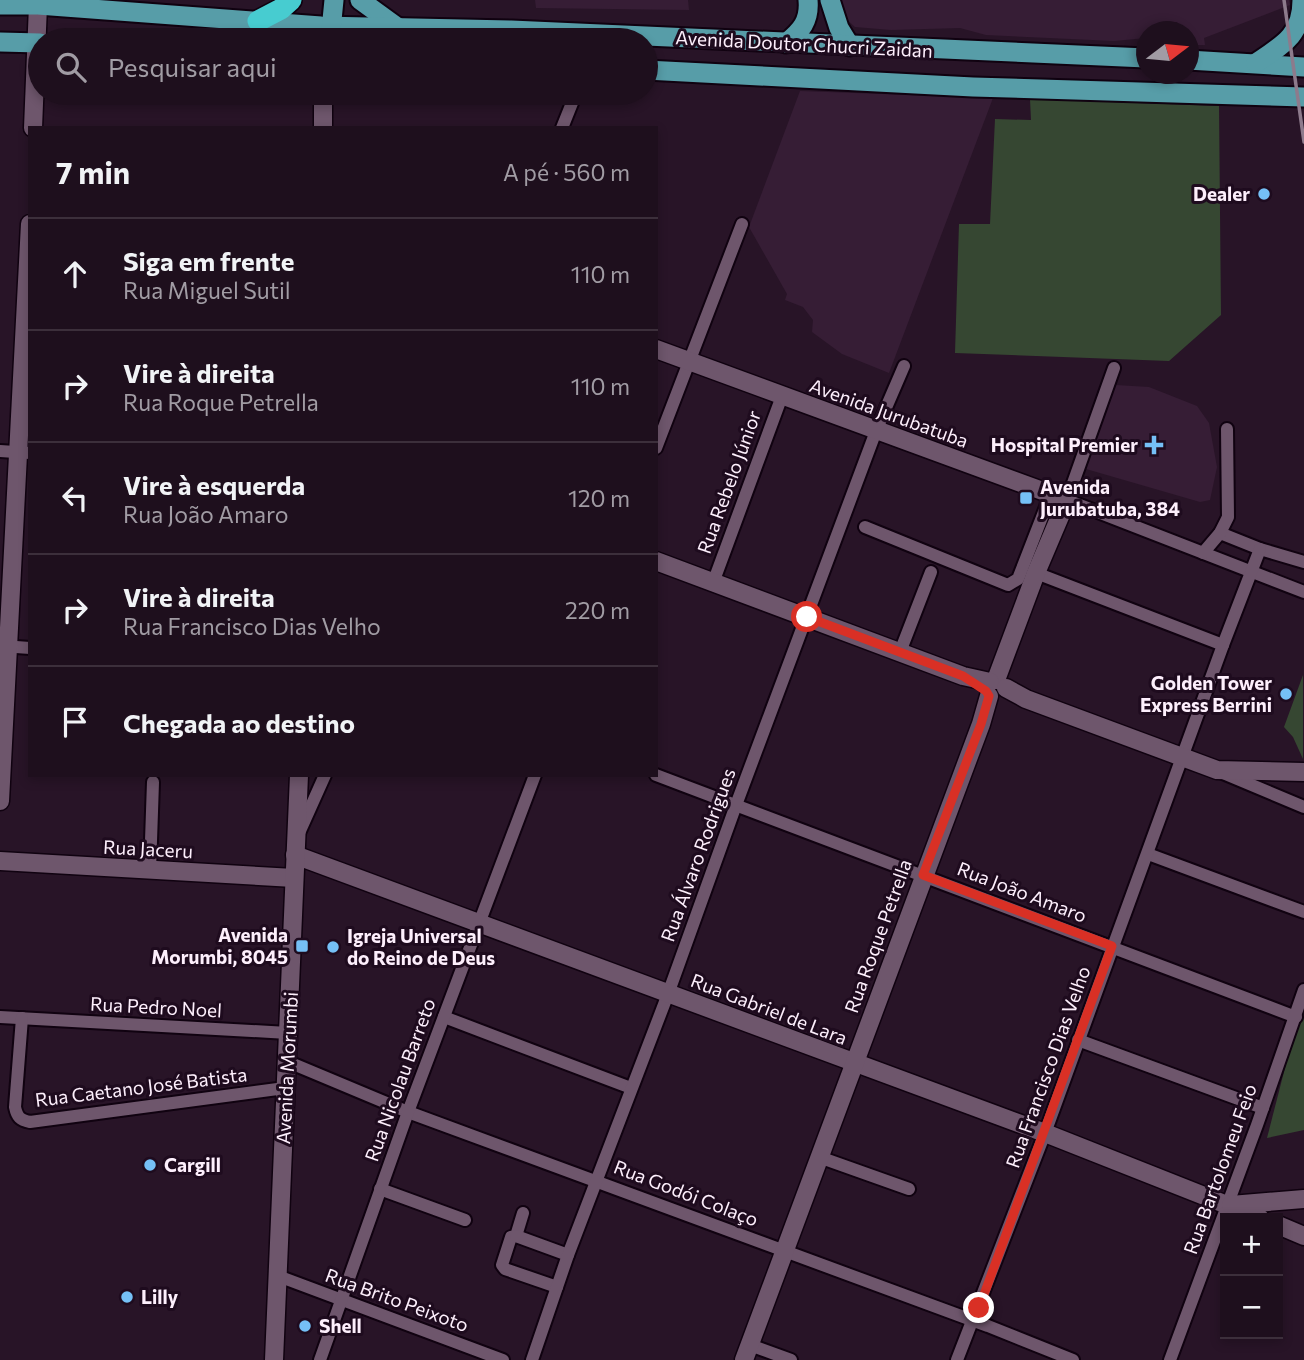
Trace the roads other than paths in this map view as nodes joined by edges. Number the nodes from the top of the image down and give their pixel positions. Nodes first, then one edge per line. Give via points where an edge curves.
1 (291, 0) edge
2 (334, 0) edge
3 (360, 0) edge
4 (1302, 0) edge
5 (0, 5) edge
6 (38, 5) junction
7 (808, 7) edge
8 (831, 7) edge
9 (258, 21) junction
10 (38, 28) edge
11 (301, 28) edge
12 (331, 28) edge
13 (398, 28) edge
14 (658, 37) edge
15 (0, 42) edge
16 (28, 43) edge
17 (786, 43) junction
18 (850, 46) junction
19 (1136, 58) edge
20 (1199, 60) edge
21 (1256, 63) junction
22 (1302, 67) edge
23 (658, 71) edge
24 (1300, 98) edge
25 (34, 105) edge
26 (323, 105) edge
27 (571, 105) edge
28 (33, 126) edge
29 (323, 126) edge
30 (563, 126) edge
31 (742, 225) dead end
32 (28, 275) edge
33 (658, 350) edge
34 (689, 361) junction
35 (904, 366) dead end
36 (1114, 368) dead end
37 (782, 396) junction
38 (1227, 429) dead end
39 (876, 431) junction
40 (658, 443) edge
41 (16, 452) edge
42 (1059, 497) junction
43 (865, 527) dead end
44 (1220, 533) junction
45 (1260, 549) junction
46 (1203, 552) junction
47 (658, 562) edge
48 (1304, 562) edge
49 (1252, 571) junction
50 (931, 572) dead end
51 (1036, 573) junction
52 (713, 583) junction
53 (1304, 592) edge
54 (807, 617) junction
55 (1223, 645) junction
56 (4, 647) edge
57 (28, 648) edge
58 (900, 652) junction
59 (997, 690) junction
60 (1181, 758) junction
61 (1217, 770) junction
62 (1304, 772) edge
63 (658, 776) edge
64 (299, 777) edge
65 (324, 777) edge
66 (534, 777) edge
67 (153, 782) dead end
68 (0, 801) edge
69 (736, 805) junction
70 (1304, 807) edge
71 (295, 847) junction
72 (1148, 853) junction
73 (0, 861) edge
74 (150, 870) junction
75 (923, 875) junction
76 (294, 878) junction
77 (1304, 912) edge
78 (478, 924) junction
79 (1112, 946) junction
80 (1304, 990) edge
81 (668, 994) junction
82 (0, 1017) edge
83 (444, 1017) junction
84 (1296, 1017) junction
85 (23, 1018) junction
86 (288, 1033) junction
87 (1078, 1040) junction
88 (286, 1061) junction
89 (853, 1064) junction
90 (285, 1088) junction
91 (631, 1088) junction
92 (1263, 1108) junction
93 (408, 1112) junction
94 (1045, 1133) junction
95 (819, 1157) junction
96 (597, 1180) junction
97 (380, 1189) junction
98 (909, 1189) dead end
99 (1304, 1199) edge
100 (1227, 1205) junction
101 (523, 1213) dead end
102 (1247, 1213) edge
103 (465, 1220) dead end
104 (1283, 1227) edge
105 (516, 1236) junction
106 (1304, 1236) edge
107 (785, 1251) junction
108 (568, 1255) junction
109 (278, 1276) junction
110 (557, 1287) junction
111 (340, 1300) junction
112 (972, 1321) junction
113 (747, 1352) edge
114 (274, 1360) edge
115 (320, 1360) edge
116 (503, 1360) edge
117 (532, 1360) edge
118 (791, 1360) edge
119 (957, 1360) edge
120 (1073, 1360) edge
121 (1170, 1360) edge

1 - 9 highway
2 - 12 main road
3 - 13 main road
4 - 21 main road via 1296,30 1286,43
5 - 6 main road, Avenida Doutor Chucri Zaidan
6 - 9 main road, Avenida Doutor Chucri Zaidan
6 - 10 street
7 - 8 main road via 818,19
7 - 17 main road via 798,33
8 - 18 main road
9 - 11 main road, Avenida Doutor Chucri Zaidan
14 - 17 main road, Avenida Doutor Chucri Zaidan
15 - 16 main road
17 - 18 main road, Avenida Doutor Chucri Zaidan
18 - 19 main road, Avenida Doutor Chucri Zaidan
20 - 21 main road
21 - 22 main road
22 - 24 main road
23 - 24 main road, Avenida Doutor Chucri Zaidan
25 - 28 street
26 - 29 street
27 - 30 street
31 - 34 street
32 - 41 street
33 - 34 street, Avenida Jurubatuba
34 - 37 street, Avenida Jurubatuba
34 - 40 street
35 - 39 street, Rua Álvaro Rodrigues
36 - 42 street, Rua Roque Petrella
37 - 39 street, Avenida Jurubatuba
37 - 52 street, Rua Rebelo Júnior
38 - 44 street via 1228,517
39 - 42 street, Avenida Jurubatuba
39 - 54 street, Rua Álvaro Rodrigues
41 - 56 street
42 - 43 street via 1018,579 1008,585
42 - 46 street, Avenida Jurubatuba
42 - 51 street, Rua Roque Petrella
44 - 45 street
44 - 46 street
45 - 48 street
45 - 49 street, Rua Francisco Dias Velho
46 - 49 street, Avenida Jurubatuba
47 - 52 street
49 - 53 street, Avenida Jurubatuba
49 - 55 street, Rua Francisco Dias Velho
50 - 58 street
51 - 55 street
51 - 59 street, Rua Roque Petrella
52 - 54 street
54 - 58 street
54 - 69 street, Rua Álvaro Rodrigues
55 - 60 street, Rua Francisco Dias Velho
56 - 57 street
56 - 68 street
58 - 59 street
59 - 60 street
59 - 75 street, Rua Roque Petrella
60 - 61 street
60 - 72 street, Rua Francisco Dias Velho
61 - 62 street
61 - 70 street
63 - 69 street, Rua João Amaro
64 - 71 street, Avenida Morumbi
65 - 71 street
66 - 78 street, Rua Nicolau Barreto
67 - 74 street
69 - 75 street, Rua João Amaro
69 - 81 street, Rua Álvaro Rodrigues
71 - 76 street, Avenida Morumbi
71 - 78 street, Rua Gabriel de Lara
72 - 77 street
72 - 79 street, Rua Francisco Dias Velho
73 - 74 street, Rua Jaceru
74 - 76 street, Rua Jaceru
75 - 79 street, Rua João Amaro
75 - 89 street, Rua Roque Petrella
76 - 86 street, Avenida Morumbi
78 - 81 street, Rua Gabriel de Lara
78 - 83 street, Rua Nicolau Barreto
79 - 84 street, Rua João Amaro
79 - 87 street, Rua Francisco Dias Velho
80 - 84 street, Rua Bartolomeu Feio
81 - 89 street, Rua Gabriel de Lara
81 - 91 street, Rua Álvaro Rodrigues
82 - 85 street, Rua Pedro Noel
83 - 91 street
83 - 93 street, Rua Nicolau Barreto
84 - 92 street, Rua Bartolomeu Feio
85 - 86 street, Rua Pedro Noel
85 - 90 street, Rua Caetano José Batista via 15,1107 23,1121
86 - 88 street, Avenida Morumbi
87 - 92 street
87 - 94 street, Rua Francisco Dias Velho
88 - 90 street, Avenida Morumbi
88 - 93 street, Rua Godói Colaço
89 - 94 street, Rua Gabriel de Lara
89 - 95 street, Rua Roque Petrella
90 - 109 street, Avenida Morumbi
91 - 96 street, Rua Álvaro Rodrigues
92 - 100 street, Rua Bartolomeu Feio
93 - 96 street, Rua Godói Colaço
93 - 97 street, Rua Nicolau Barreto
94 - 100 street, Rua Gabriel de Lara
94 - 112 street, Rua Francisco Dias Velho
95 - 98 street
95 - 107 street, Rua Roque Petrella
96 - 107 street, Rua Godói Colaço
96 - 108 street, Rua Álvaro Rodrigues
97 - 103 street
97 - 111 street, Rua Nicolau Barreto
99 - 100 street, Rua Gabriel de Lara
100 - 102 street, Rua Gabriel de Lara
100 - 121 street, Rua Bartolomeu Feio
101 - 105 street
104 - 106 street
105 - 108 street
105 - 110 street via 511,1237 503,1267
107 - 112 street, Rua Godói Colaço
107 - 113 street, Rua Roque Petrella
108 - 110 street, Rua Álvaro Rodrigues
109 - 111 street, Rua Brito Peixoto
109 - 114 street, Avenida Morumbi
110 - 117 street, Rua Álvaro Rodrigues
111 - 115 street, Rua Nicolau Barreto
111 - 116 street, Rua Brito Peixoto
112 - 119 street, Rua Francisco Dias Velho
112 - 120 street, Rua Godói Colaço
113 - 118 street

